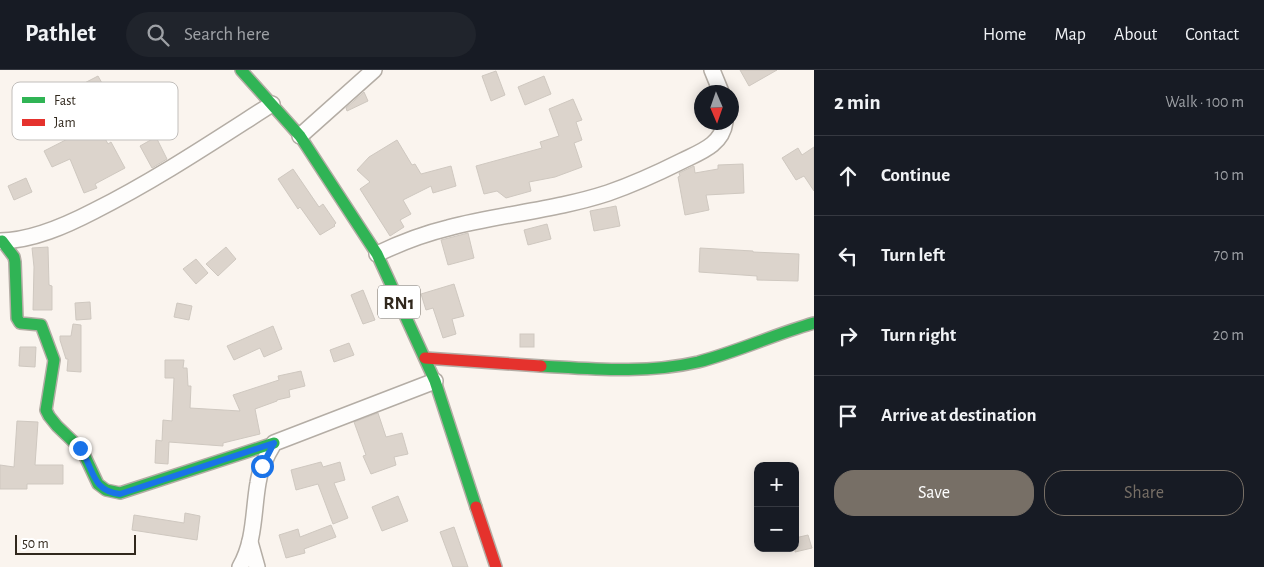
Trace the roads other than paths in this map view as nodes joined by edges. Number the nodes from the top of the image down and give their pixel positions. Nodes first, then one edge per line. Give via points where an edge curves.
1 (241, 70) edge
2 (374, 70) edge
3 (712, 70) edge
4 (718, 85) edge
5 (272, 104) junction
6 (722, 130) edge
7 (300, 136) junction
8 (1, 241) edge
9 (377, 254) junction
10 (814, 323) edge
11 (425, 358) junction
12 (434, 382) junction
13 (274, 443) junction
14 (250, 542) junction
15 (240, 567) edge
16 (257, 567) edge
17 (496, 567) edge

1 - 5 main road, RN1
2 - 7 street
3 - 4 street
5 - 7 main road, RN1
5 - 8 street via 134,191 66,225 12,241
6 - 9 street via 720,138 709,148 657,174 608,193 449,227 413,237
7 - 9 main road, RN1
8 - 13 main road via 14,257 17,318 20,323 43,328 54,360 46,410 49,418 80,448 101,488 120,494
9 - 11 main road, RN1
10 - 11 main road via 697,362 637,371
11 - 12 main road, RN1
12 - 13 street
12 - 17 main road, RN1
13 - 14 street via 258,482
14 - 15 street
14 - 16 street

